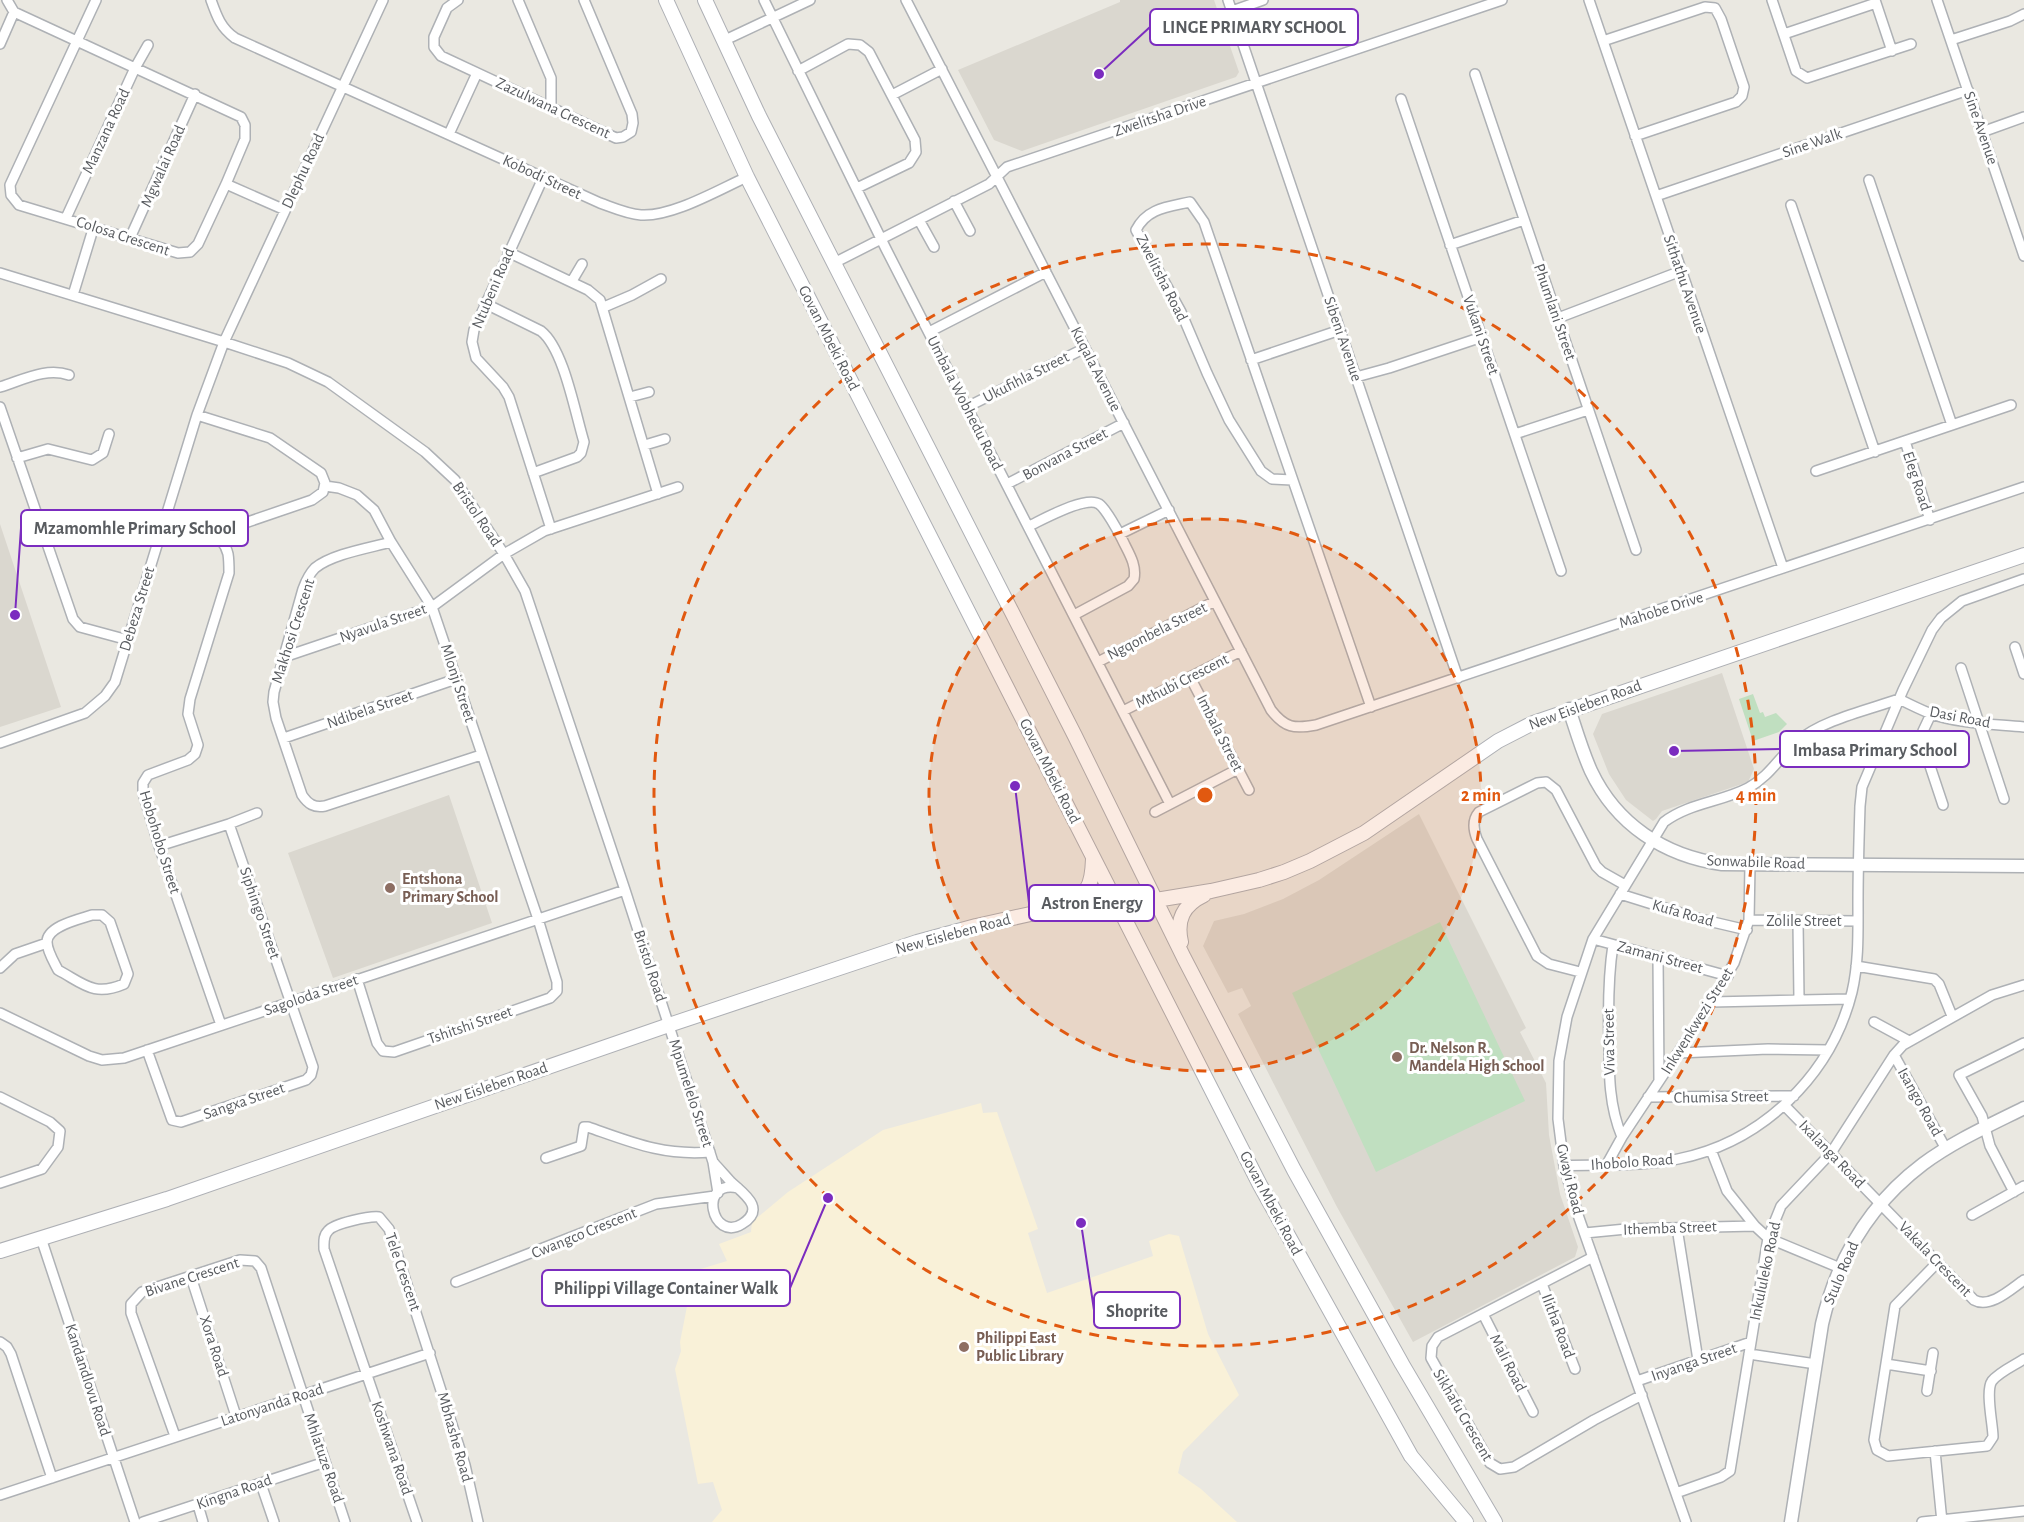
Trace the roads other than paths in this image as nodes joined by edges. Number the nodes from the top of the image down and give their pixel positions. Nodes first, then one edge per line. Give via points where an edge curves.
1 (7, 0) edge
2 (96, 0) edge
3 (211, 0) edge
4 (383, 0) edge
5 (458, 0) edge
6 (518, 0) edge
7 (584, 0) edge
8 (666, 0) edge
9 (705, 0) edge
10 (764, 0) edge
11 (810, 0) edge
12 (906, 0) edge
13 (1228, 0) edge
14 (1263, 0) edge
15 (1502, 0) edge
16 (1589, 0) edge
17 (1772, 0) edge
18 (1940, 1) edge
19 (1875, 2) edge
20 (1232, 11) junction
21 (14, 12) junction
22 (2024, 14) edge
23 (772, 18) junction
24 (1784, 34) junction
25 (77, 39) junction
26 (1951, 40) junction
27 (723, 41) junction
28 (1603, 41) junction
29 (0, 44) edge
30 (1911, 44) dead end
31 (148, 45) dead end
32 (1892, 51) junction
33 (135, 68) junction
34 (942, 69) junction
35 (798, 71) junction
36 (477, 73) junction
37 (1475, 74) dead end
38 (1257, 83) junction
39 (342, 85) junction
40 (1968, 90) junction
41 (195, 94) junction
42 (892, 95) junction
43 (1401, 99) dead end
44 (551, 108) junction
45 (2024, 117) edge
46 (1982, 132) junction
47 (449, 134) junction
48 (1635, 136) junction
49 (747, 177) junction
50 (997, 177) junction
51 (543, 178) junction
52 (1869, 180) dead end
53 (226, 184) junction
54 (857, 188) junction
55 (1656, 196) junction
56 (954, 201) junction
57 (1791, 205) dead end
58 (285, 210) junction
59 (66, 218) junction
60 (919, 220) junction
61 (1524, 220) junction
62 (94, 226) junction
63 (969, 231) dead end
64 (130, 238) junction
65 (882, 239) junction
66 (1450, 245) junction
67 (934, 248) dead end
68 (508, 252) junction
69 (2024, 256) edge
70 (834, 263) junction
71 (582, 264) dead end
72 (1681, 271) junction
73 (1046, 272) junction
74 (0, 273) edge
75 (661, 279) dead end
76 (572, 281) junction
77 (73, 295) junction
78 (484, 303) junction
79 (604, 307) junction
80 (1558, 318) junction
81 (1340, 330) junction
82 (929, 332) junction
83 (1482, 337) junction
84 (224, 342) junction
85 (1085, 348) junction
86 (1251, 360) junction
87 (69, 375) dead end
88 (1356, 377) junction
89 (0, 387) edge
90 (649, 392) dead end
91 (630, 397) junction
92 (2011, 405) dead end
93 (0, 407) edge
94 (967, 407) junction
95 (1588, 410) junction
96 (197, 415) junction
97 (1124, 423) junction
98 (1952, 425) junction
99 (109, 434) dead end
100 (1515, 434) junction
101 (665, 439) dead end
102 (1905, 441) junction
103 (645, 446) junction
104 (1875, 452) junction
105 (17, 458) junction
106 (1816, 471) dead end
107 (533, 473) junction
108 (1292, 480) junction
109 (1007, 484) junction
110 (325, 486) junction
111 (678, 487) dead end
112 (2024, 488) edge
113 (658, 494) junction
114 (1169, 510) junction
115 (165, 520) junction
116 (1930, 520) junction
117 (1029, 526) junction
118 (551, 529) junction
119 (217, 534) junction
120 (1120, 534) junction
121 (391, 542) junction
122 (1636, 550) dead end
123 (504, 554) junction
124 (2024, 555) edge
125 (1783, 568) junction
126 (1561, 571) dead end
127 (2024, 579) edge
128 (1215, 601) junction
129 (432, 607) junction
130 (1074, 615) junction
131 (128, 640) junction
132 (2015, 647) dead end
133 (1241, 651) junction
134 (284, 657) junction
135 (1098, 662) junction
136 (1961, 668) dead end
137 (2024, 674) edge
138 (1190, 677) junction
139 (1458, 678) junction
140 (456, 679) junction
141 (1899, 699) junction
142 (1371, 707) junction
143 (1569, 709) junction
144 (1123, 711) junction
145 (1931, 714) junction
146 (1978, 723) junction
147 (2024, 726) edge
148 (1296, 727) joint
149 (284, 738) junction
150 (0, 742) edge
151 (481, 755) junction
152 (1238, 769) junction
153 (1249, 790) dead end
154 (2004, 800) dead end
155 (1170, 804) junction
156 (1943, 805) dead end
157 (1155, 812) dead end
158 (257, 813) dead end
159 (229, 824) junction
160 (1652, 840) junction
161 (159, 846) junction
162 (1093, 857) junction
163 (1750, 865) junction
164 (1858, 865) junction
165 (2024, 866) edge
166 (1622, 889) junction
167 (625, 890) junction
168 (1211, 891) junction
169 (1156, 900) junction
170 (1119, 905) junction
171 (1035, 914) junction
172 (538, 920) junction
173 (1858, 921) junction
174 (1798, 922) junction
175 (1748, 925) junction
176 (1593, 939) junction
177 (47, 943) junction
178 (1613, 945) junction
179 (1658, 957) junction
180 (1184, 958) junction
181 (1856, 966) junction
182 (0, 968) edge
183 (1580, 972) junction
184 (1728, 976) junction
185 (357, 979) junction
186 (2024, 985) edge
187 (1798, 999) junction
188 (1850, 999) junction
189 (291, 1002) junction
190 (1711, 1002) junction
191 (0, 1013) edge
192 (1952, 1016) junction
193 (1874, 1023) dead end
194 (669, 1025) junction
195 (221, 1026) junction
196 (1909, 1041) junction
197 (2024, 1043) edge
198 (147, 1050) junction
199 (1828, 1050) junction
200 (1679, 1053) junction
201 (1894, 1054) junction
202 (1659, 1081) junction
203 (1794, 1096) junction
204 (0, 1097) edge
205 (1648, 1097) junction
206 (1784, 1105) junction
207 (2024, 1108) edge
208 (1985, 1128) junction
209 (1622, 1137) junction
210 (1946, 1149) junction
211 (1711, 1150) junction
212 (710, 1152) junction
213 (1831, 1153) junction
214 (546, 1158) dead end
215 (713, 1162) junction
216 (1607, 1164) junction
217 (1564, 1166) junction
218 (0, 1183) edge
219 (2024, 1186) edge
220 (738, 1188) junction
221 (2014, 1192) junction
222 (717, 1194) junction
223 (1881, 1203) junction
224 (1972, 1215) dead end
225 (1755, 1226) junction
226 (1677, 1227) junction
227 (1585, 1233) junction
228 (41, 1238) junction
229 (1768, 1238) junction
230 (0, 1251) edge
231 (1593, 1257) junction
232 (1937, 1263) junction
233 (1839, 1268) junction
234 (191, 1277) junction
235 (2024, 1280) edge
236 (456, 1282) dead end
237 (1542, 1284) junction
238 (1483, 1314) junction
239 (0, 1342) edge
240 (1751, 1342) junction
241 (430, 1353) junction
242 (1933, 1353) dead end
243 (1749, 1354) junction
244 (2024, 1359) edge
245 (1698, 1360) junction
246 (1815, 1364) junction
247 (1886, 1364) junction
248 (1575, 1369) dead end
249 (1931, 1371) junction
250 (367, 1374) junction
251 (1637, 1381) junction
252 (1927, 1391) dead end
253 (303, 1394) junction
254 (1642, 1395) junction
255 (1533, 1412) dead end
256 (236, 1416) junction
257 (175, 1436) junction
258 (1935, 1451) junction
259 (113, 1457) junction
260 (325, 1462) junction
261 (52, 1478) junction
262 (261, 1484) junction
263 (1676, 1493) junction
264 (0, 1495) edge
265 (198, 1505) junction
266 (2024, 1511) edge
267 (1942, 1521) edge
268 (135, 1522) edge
269 (143, 1522) edge
270 (203, 1522) edge
271 (274, 1522) edge
272 (345, 1522) edge
273 (417, 1522) edge
274 (478, 1522) edge
275 (1466, 1522) edge
276 (1495, 1522) edge
277 (1686, 1522) edge
278 (1791, 1522) edge
279 (1923, 1522) edge

1 - 21 street
2 - 25 street, Colosa Crescent
3 - 39 street, Kobodi Street via 217,19 235,38
4 - 39 street, Dlephu Road
5 - 36 street, Zazulwana Crescent via 447,8 434,37 434,47 441,56
6 - 44 street via 551,78
7 - 44 street, Zazulwana Crescent via 632,114 631,132 616,138
8 - 49 main road, Govan Mbeki Road
9 - 27 main road
10 - 23 street, Umbala Wobhedu Road
11 - 23 street
12 - 34 street, Kuqala Avenue
13 - 20 street, Sibeni Avenue
14 - 20 street
15 - 38 street, Zwelitsha Drive
16 - 28 street, Sithathu Avenue
17 - 24 street
18 - 26 street, Sine Avenue
19 - 24 street
19 - 32 street
20 - 38 street, Sibeni Avenue
21 - 25 street
21 - 29 street
22 - 26 street
23 - 27 street
23 - 35 street, Umbala Wobhedu Road
24 - 32 street via 1796,71 1807,78
25 - 33 street, Colosa Crescent
25 - 59 street, Colosa Crescent via 10,185 11,195 19,205
26 - 40 street, Sine Avenue
27 - 70 main road
28 - 48 street, Sithathu Avenue
28 - 48 street via 1705,7 1715,8 1744,87 1736,102
30 - 32 street
31 - 33 street, Manzana Road
33 - 41 street, Colosa Crescent
33 - 59 street, Manzana Road
34 - 42 street
34 - 50 street, Kuqala Avenue
35 - 42 street via 848,44 860,45 869,52
35 - 54 street, Umbala Wobhedu Road
36 - 44 street, Zazulwana Crescent
36 - 47 street, Zazulwana Crescent
37 - 61 street, Phumlani Street
38 - 50 street, Zwelitsha Drive via 1008,167
38 - 81 street, Sibeni Avenue
39 - 47 street, Kobodi Street
39 - 58 street, Dlephu Road
40 - 46 street, Sine Avenue
40 - 55 street, Sine Walk
41 - 53 street, Colosa Crescent via 241,117 245,125 245,139
41 - 64 street, Mgwalai Road
42 - 54 street via 915,140 914,157
43 - 66 street, Vukani Street
45 - 46 street
46 - 69 street, Sine Avenue
47 - 51 street, Kobodi Street
48 - 55 street, Sithathu Avenue
49 - 51 street, Kobodi Street via 668,212 644,215 600,203
49 - 162 main road, Govan Mbeki Road
50 - 56 street, Zwelitsha Drive
50 - 73 street, Kuqala Avenue
51 - 68 street, Ntubeni Road
52 - 98 street
53 - 58 street
53 - 64 street, Colosa Crescent via 198,244 190,252 178,253
54 - 65 street, Umbala Wobhedu Road
55 - 72 street, Sithathu Avenue
56 - 60 street, Zwelitsha Drive
56 - 63 street
57 - 104 street
58 - 84 street, Dlephu Road
59 - 62 street, Colosa Crescent
60 - 65 street, Zwelitsha Drive
60 - 67 street
61 - 66 street
61 - 80 street, Phumlani Street
62 - 64 street, Colosa Crescent
62 - 77 street
65 - 70 street, Zwelitsha Drive
65 - 82 street, Umbala Wobhedu Road
66 - 83 street, Vukani Street
68 - 76 street
68 - 78 street, Ntubeni Road
70 - 169 main road
71 - 76 street
72 - 80 street
72 - 125 street, Sithathu Avenue
73 - 82 street
73 - 85 street, Kuqala Avenue
74 - 77 street, Bristol Road
75 - 79 street
76 - 79 street via 594,294
77 - 84 street, Bristol Road
78 - 107 street, Ntubeni Road via 474,330 473,350 478,362 509,397
78 - 107 street via 548,336 557,353 584,442 578,457
79 - 91 street
80 - 95 street, Phumlani Street
81 - 86 street
81 - 88 street, Sibeni Avenue
82 - 94 street, Umbala Wobhedu Road
83 - 88 street
83 - 100 street, Vukani Street
84 - 96 street, Debeza Street
84 - 123 street, Bristol Road via 317,376 425,452 456,480
85 - 94 street, Ukufihla Street
85 - 97 street, Kuqala Avenue
86 - 108 street, Zwelitsha Road
86 - 108 street, Zwelitsha Road via 1201,216 1190,202 1145,216 1136,230 1181,312 1229,420 1261,471 1272,479
87 - 89 street via 49,371
88 - 139 street, Sibeni Avenue
90 - 91 street
91 - 103 street
92 - 98 street
93 - 105 street
94 - 109 street, Umbala Wobhedu Road
95 - 100 street
95 - 122 street, Phumlani Street
96 - 110 street via 270,438 321,473
96 - 115 street, Debeza Street
97 - 109 street, Bonvana Street
97 - 114 street, Kuqala Avenue
98 - 102 street
99 - 105 street via 103,453 92,460 48,449
100 - 126 street, Vukani Street
101 - 103 street
102 - 104 street
102 - 116 street, Eleg Road
103 - 113 street
104 - 106 street
105 - 131 street via 73,619 80,627
107 - 118 street, Ntubeni Road
108 - 142 street, Zwelitsha Road
109 - 117 street, Umbala Wobhedu Road
110 - 119 street via 312,500
110 - 121 street, Mlonji Street via 365,500
111 - 113 street, Nyavula Street
112 - 116 street, Mahobe Drive
113 - 118 street, Nyavula Street
114 - 120 street
114 - 128 street, Kuqala Avenue
115 - 119 street
115 - 131 street, Debeza Street
116 - 125 street, Mahobe Drive
117 - 120 street via 1081,503 1095,502
117 - 130 street, Umbala Wobhedu Road
118 - 123 street, Nyavula Street
119 - 161 street, Hobohobo Street via 228,552 229,573 190,699 188,714 198,745 188,760 148,776 143,783
120 - 130 street via 1133,562 1134,579
121 - 129 street, Mlonji Street
121 - 134 street, Makhosi Crescent via 316,567 303,589
123 - 129 street, Nyavula Street
123 - 167 street, Bristol Road via 525,591
124 - 143 main road, New Eisleben Road
125 - 139 street, Mahobe Drive
127 - 141 street, Ihobolo Road via 1962,601 1941,618 1924,644
128 - 133 street, Kuqala Avenue
128 - 135 street, Ngqonbela Street
129 - 134 street, Nyavula Street
129 - 140 street, Mlonji Street
130 - 135 street, Umbala Wobhedu Road
131 - 150 street, Debeza Street via 115,682 95,705 76,716
132 - 137 street
133 - 138 street, Mthubi Crescent
133 - 148 street, Kuqala Avenue via 1271,710 1280,720
134 - 149 street, Makhosi Crescent via 273,702
135 - 144 street, Umbala Wobhedu Road
136 - 146 street
138 - 144 street, Mthubi Crescent
138 - 152 street, Imbala Street
139 - 142 street, Mahobe Drive
140 - 149 street, Ndibela Street
140 - 151 street, Mlonji Street
141 - 145 street, Dasi Road
141 - 160 street, Gwayi Road via 1810,731 1759,782 1673,816
141 - 164 street, Ihobolo Road via 1862,787
142 - 148 street, Mahobe Drive via 1316,725
143 - 160 street, Sonwabile Road via 1599,786 1618,811
143 - 168 main road, New Eisleben Road via 1514,732 1339,847 1284,872
144 - 155 street, Umbala Wobhedu Road
145 - 146 street, Dasi Road
145 - 156 street via 1922,742
146 - 147 street, Dasi Road
146 - 154 street
149 - 151 street, Makhosi Crescent via 302,795 319,807
151 - 172 street, Mlonji Street
152 - 153 street, Imbala Street
152 - 155 street
155 - 157 street
158 - 159 street
159 - 161 street
159 - 189 street, Siphingo Street
160 - 163 street, Sonwabile Road via 1675,853 1704,861
160 - 166 street, Gwayi Road
161 - 195 street, Hobohobo Street
162 - 170 main road, Govan Mbeki Road
162 - 171 main road via 1093,875 1083,894
163 - 164 street, Sonwabile Road
163 - 175 street, Inkwenkwezi Street
164 - 165 street, Sonwabile Road
164 - 173 street, Ihobolo Road
166 - 175 street, Kufa Road via 1700,919
166 - 176 street, Gwayi Road
166 - 183 street, Kufa Road via 1596,866 1556,790 1545,782 1476,816 1473,825 1477,839 1537,956
167 - 172 street, Sagoloda Street
167 - 194 street, Bristol Road
168 - 169 main road, New Eisleben Road
168 - 180 main road via 1190,903 1181,914 1179,933
169 - 170 main road, New Eisleben Road
169 - 180 main road
170 - 171 main road, New Eisleben Road
170 - 275 main road, Govan Mbeki Road via 1260,1185 1368,1382 1411,1456
171 - 194 main road, New Eisleben Road via 916,942
172 - 185 street, Sagoloda Street
172 - 185 street, Tshitshi Street via 557,982 557,991 550,998 394,1052 383,1051 377,1043
173 - 174 street, Zolile Street
173 - 181 street, Ihobolo Road
174 - 175 street, Zolile Street
174 - 187 street
175 - 184 street, Inkwenkwezi Street
176 - 178 street, Zamani Street
176 - 183 street, Gwayi Road
177 - 177 street via 57,927 102,915 110,922 128,974 124,984 96,990 58,970
177 - 182 street via 15,954
178 - 179 street, Zamani Street
178 - 209 street, Viva Street via 1608,993 1610,1087
179 - 184 street, Zamani Street
179 - 202 street
180 - 276 main road via 1293,1170
181 - 188 street, Ihobolo Road
181 - 192 street via 1934,980
183 - 217 street, Gwayi Road via 1559,1060 1558,1119
184 - 190 street, Inkwenkwezi Street
185 - 189 street, Sagoloda Street
186 - 192 street, Inkululeko Road via 1992,995
187 - 188 street
187 - 190 street
188 - 199 street, Ihobolo Road
189 - 195 street, Sagoloda Street
189 - 198 street, Sangxa Street via 313,1067 311,1075 306,1080 181,1122 172,1120
190 - 200 street, Inkwenkwezi Street
191 - 198 street, Sagoloda Street via 102,1060
192 - 196 street, Inkululeko Road
193 - 196 street
194 - 212 street, Mpumelelo Street
194 - 228 main road, New Eisleben Road via 167,1199
195 - 198 street, Sagoloda Street
196 - 201 street, Inkululeko Road
197 - 208 street via 1959,1075
199 - 200 street
199 - 203 street, Ihobolo Road
200 - 202 street, Inkwenkwezi Street
201 - 210 street, Isango Road
201 - 213 street, Inkululeko Road
202 - 205 street, Inkwenkwezi Street
203 - 205 street, Chumisa Street
203 - 206 street, Ihobolo Road
204 - 218 street via 60,1131 58,1147 42,1169
205 - 209 street, Inkwenkwezi Street
206 - 211 street, Ihobolo Road via 1748,1133
206 - 213 street, Ixalanga Road
207 - 208 street, Stulo Road
208 - 210 street, Stulo Road
208 - 221 street
209 - 216 street, Inkwenkwezi Street
210 - 223 street, Stulo Road
211 - 216 street, Ihobolo Road via 1660,1162
211 - 225 street, Ithemba Street via 1727,1191
212 - 214 street via 655,1150 584,1127 581,1146
212 - 215 street, Mpumelelo Street
213 - 223 street, Ixalanga Road
213 - 229 street, Inkululeko Road via 1781,1206
215 - 220 street, Mpumelelo Street
215 - 222 street, Mpumelelo Street
216 - 217 street, Ihobolo Road
217 - 227 street, Gwayi Road
219 - 221 street
220 - 222 street
220 - 222 street via 752,1204 748,1220 739,1226 718,1222 712,1210
221 - 224 street
222 - 236 street, Cwangco Crescent via 656,1204
223 - 232 street, Vakala Crescent
223 - 233 street, Stulo Road
225 - 226 street, Ithemba Street
225 - 229 street, Ithemba Street
226 - 227 street, Ithemba Street
226 - 245 street
227 - 231 street, Gwayi Road
228 - 230 main road, New Eisleben Road
228 - 259 street, Kandandlovu Road
229 - 233 street, Ithemba Street
229 - 240 street, Inkululeko Road
231 - 237 street, Sikhafu Crescent
231 - 251 street, Gwayi Road
232 - 235 street, Vakala Crescent via 1979,1302 1990,1302
232 - 247 street via 1895,1306
233 - 246 street, Stulo Road via 1826,1304
234 - 253 street, Bivane Crescent via 245,1259 259,1264
234 - 256 street, Xora Road
234 - 257 street, Bivane Crescent via 142,1292 130,1308
237 - 238 street, Sikhafu Crescent
237 - 248 street, Ilitha Road
238 - 254 street, Sikhafu Crescent via 1438,1337 1430,1355 1495,1467 1514,1467
238 - 255 street, Mali Road
239 - 261 street via 11,1354
240 - 243 street, Inkululeko Road
240 - 245 street, Inyanga Street
241 - 250 street, Latonyanda Road
241 - 250 street, Tele Crescent via 387,1225 375,1216 332,1227 326,1232 324,1249
241 - 274 street, Mbhashe Road via 465,1465
242 - 249 street
243 - 246 street, Inyanga Street
243 - 263 street, Inkululeko Road via 1730,1470 1725,1476
244 - 258 street via 1991,1382 1993,1433 1989,1444
245 - 251 street, Inyanga Street
246 - 278 street, Stulo Road
247 - 249 street
247 - 258 street via 1875,1447 1888,1456
249 - 252 street
250 - 253 street, Latonyanda Road
250 - 273 street, Koshwana Road
251 - 254 street, Gwayi Road
253 - 256 street, Latonyanda Road
253 - 260 street, Mhlatuze Road
254 - 263 street, Gwayi Road
256 - 257 street, Latonyanda Road
257 - 259 street, Latonyanda Road
258 - 267 street
259 - 261 street, Latonyanda Road
259 - 268 street, Kandandlovu Road
260 - 262 street, Kingna Road
260 - 272 street, Mhlatuze Road
261 - 264 street, Latonyanda Road
262 - 265 street, Kingna Road
262 - 271 street
263 - 277 street, Gwayi Road
265 - 269 street, Kingna Road
265 - 270 street
266 - 267 street
267 - 279 street

